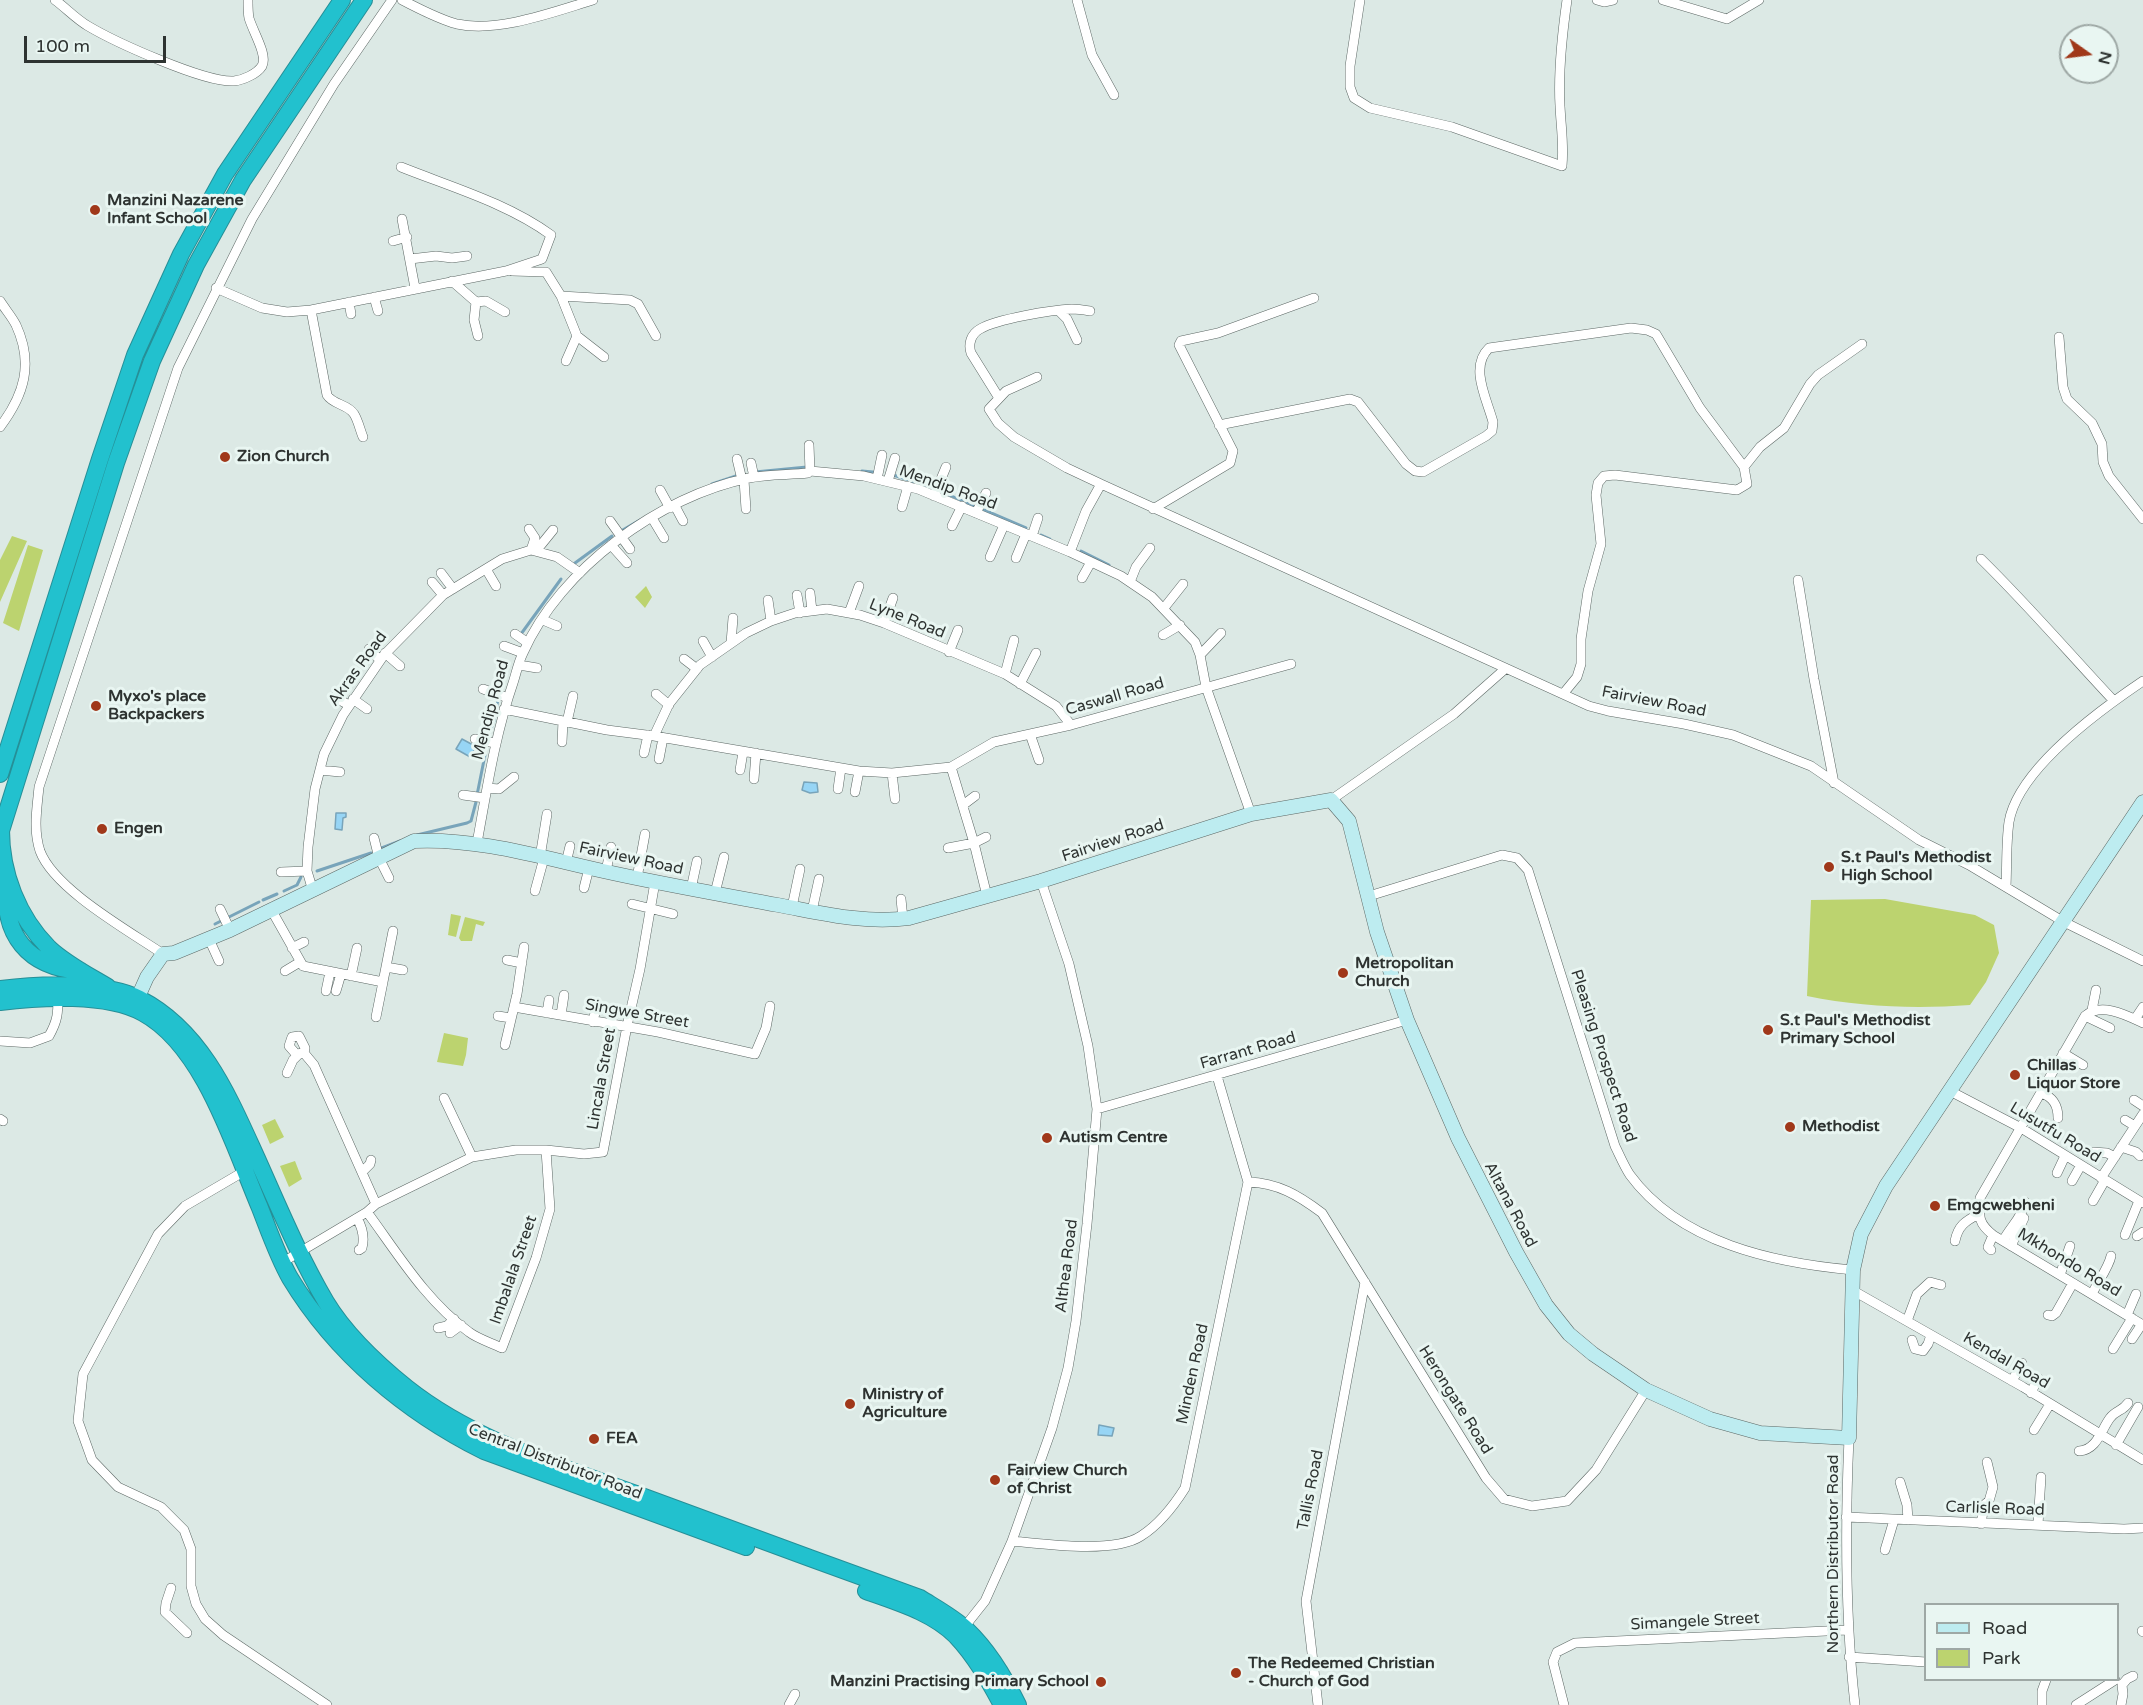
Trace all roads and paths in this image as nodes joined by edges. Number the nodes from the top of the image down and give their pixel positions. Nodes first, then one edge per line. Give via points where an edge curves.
1 (55, 0) edge
2 (248, 0) edge
3 (342, 0) edge
4 (364, 0) edge
5 (392, 0) edge
6 (402, 0) edge
7 (593, 0) edge
8 (1077, 0) edge
9 (1360, 0) edge
10 (1567, 0) edge
11 (1597, 0) edge
12 (1613, 0) edge
13 (1663, 0) edge
14 (1759, 0) edge
15 (1114, 95) dead end
16 (401, 166) dead end
17 (402, 219) dead end
18 (407, 237) junction
19 (393, 241) dead end
20 (467, 256) dead end
21 (410, 259) junction
22 (506, 271) junction
23 (452, 281) junction
24 (216, 288) junction
25 (415, 288) junction
26 (561, 296) junction
27 (374, 297) junction
28 (1314, 298) dead end
29 (0, 301) edge
30 (349, 302) junction
31 (476, 302) junction
32 (310, 310) junction
33 (378, 310) dead end
34 (1059, 311) junction
35 (1090, 311) dead end
36 (505, 312) dead end
37 (351, 314) dead end
38 (478, 336) dead end
39 (577, 336) junction
40 (656, 336) dead end
41 (2059, 337) dead end
42 (1077, 340) dead end
43 (1862, 344) dead end
44 (604, 357) dead end
45 (566, 361) dead end
46 (1037, 377) dead end
47 (999, 398) junction
48 (1219, 425) junction
49 (0, 427) edge
50 (363, 437) dead end
51 (809, 445) dead end
52 (882, 455) dead end
53 (895, 458) dead end
54 (737, 459) dead end
55 (751, 463) dead end
56 (1744, 466) junction
57 (945, 467) dead end
58 (810, 471) junction
59 (754, 477) junction
60 (876, 479) junction
61 (743, 480) junction
62 (888, 482) junction
63 (1101, 484) junction
64 (908, 486) junction
65 (660, 490) dead end
66 (986, 493) dead end
67 (934, 496) junction
68 (962, 506) junction
69 (673, 507) junction
70 (902, 507) dead end
71 (746, 509) dead end
72 (1153, 509) junction
73 (976, 513) junction
74 (652, 518) junction
75 (1038, 518) dead end
76 (2143, 519) edge
77 (610, 520) dead end
78 (683, 521) dead end
79 (1004, 525) junction
80 (952, 526) dead end
81 (529, 529) dead end
82 (553, 530) dead end
83 (1029, 535) junction
84 (621, 537) junction
85 (664, 538) dead end
86 (611, 545) junction
87 (1150, 548) dead end
88 (630, 549) dead end
89 (533, 550) junction
90 (1070, 552) junction
91 (990, 557) dead end
92 (1016, 558) dead end
93 (1981, 559) dead end
94 (1091, 562) junction
95 (627, 563) dead end
96 (486, 569) junction
97 (441, 573) dead end
98 (580, 573) junction
99 (1082, 578) dead end
100 (1798, 580) dead end
101 (432, 582) dead end
102 (1130, 582) junction
103 (1183, 584) dead end
104 (496, 586) dead end
105 (858, 586) dead end
106 (453, 589) junction
107 (810, 593) dead end
108 (443, 595) junction
109 (797, 595) dead end
110 (893, 598) dead end
111 (768, 600) dead end
112 (1164, 608) junction
113 (812, 611) junction
114 (800, 613) junction
115 (849, 613) junction
116 (733, 618) dead end
117 (543, 620) junction
118 (771, 621) junction
119 (884, 623) junction
120 (1180, 625) junction
121 (557, 626) dead end
122 (958, 630) dead end
123 (1221, 633) dead end
124 (515, 634) dead end
125 (1163, 635) dead end
126 (1014, 640) dead end
127 (703, 641) dead end
128 (528, 643) junction
129 (731, 644) junction
130 (504, 646) dead end
131 (369, 649) dead end
132 (949, 652) junction
133 (523, 653) junction
134 (1036, 653) dead end
135 (1200, 655) junction
136 (382, 657) junction
137 (712, 657) junction
138 (684, 659) dead end
139 (1291, 664) dead end
140 (519, 665) junction
141 (400, 666) dead end
142 (537, 668) dead end
143 (697, 669) junction
144 (1505, 669) junction
145 (1005, 675) junction
146 (2143, 681) edge
147 (1020, 684) junction
148 (1206, 687) junction
149 (483, 689) dead end
150 (656, 694) dead end
151 (1563, 694) junction
152 (573, 696) dead end
153 (334, 697) dead end
154 (508, 698) junction
155 (2113, 700) junction
156 (351, 702) junction
157 (669, 705) junction
158 (367, 709) dead end
159 (504, 709) junction
160 (565, 721) junction
161 (1071, 725) junction
162 (1030, 734) junction
163 (655, 736) junction
164 (475, 738) dead end
165 (562, 742) dead end
166 (495, 743) junction
167 (743, 752) junction
168 (644, 753) dead end
169 (756, 753) junction
170 (658, 759) dead end
171 (1039, 760) dead end
172 (951, 767) junction
173 (841, 768) junction
174 (320, 770) junction
175 (740, 770) dead end
176 (859, 771) junction
177 (340, 772) dead end
178 (892, 772) junction
179 (0, 774) edge
180 (514, 777) dead end
181 (754, 779) dead end
182 (1834, 783) junction
183 (838, 789) dead end
184 (855, 792) dead end
185 (486, 793) junction
186 (463, 795) dead end
187 (975, 796) dead end
188 (895, 799) dead end
189 (1330, 800) junction
190 (2143, 802) edge
191 (963, 805) junction
192 (547, 814) dead end
193 (1251, 814) junction
194 (1, 832) edge
195 (645, 834) dead end
196 (986, 837) dead end
197 (374, 838) dead end
198 (477, 843) junction
199 (974, 843) junction
200 (570, 846) dead end
201 (611, 847) dead end
202 (948, 848) dead end
203 (542, 857) junction
204 (723, 857) dead end
205 (379, 858) junction
206 (697, 861) dead end
207 (566, 863) junction
208 (589, 868) junction
209 (800, 869) dead end
210 (307, 871) junction
211 (280, 872) dead end
212 (606, 872) junction
213 (389, 878) dead end
214 (637, 878) junction
215 (819, 879) dead end
216 (8, 880) junction
217 (1041, 881) junction
218 (655, 882) junction
219 (2006, 887) junction
220 (584, 888) dead end
221 (691, 889) junction
222 (313, 891) junction
223 (535, 891) dead end
224 (715, 893) junction
225 (987, 896) junction
226 (1369, 896) junction
227 (901, 899) dead end
228 (632, 904) dead end
229 (792, 908) junction
230 (220, 909) dead end
231 (651, 909) junction
232 (272, 910) junction
233 (812, 911) junction
234 (673, 914) dead end
235 (903, 919) junction
236 (2064, 922) junction
237 (230, 930) junction
238 (395, 937) dead end
239 (209, 939) junction
240 (304, 942) dead end
241 (524, 947) dead end
242 (292, 948) junction
243 (357, 948) dead end
244 (163, 954) junction
245 (315, 958) dead end
246 (507, 960) dead end
247 (219, 961) dead end
248 (2143, 961) edge
249 (300, 962) junction
250 (522, 963) junction
251 (386, 967) junction
252 (313, 968) junction
253 (403, 970) dead end
254 (82, 971) junction
255 (285, 971) dead end
256 (330, 972) junction
257 (340, 974) junction
258 (351, 976) junction
259 (383, 982) junction
260 (0, 988) edge
261 (113, 990) junction
262 (2096, 990) dead end
263 (505, 992) dead end
264 (58, 993) junction
265 (517, 994) junction
266 (564, 995) dead end
267 (549, 1000) dead end
268 (0, 1002) edge
269 (136, 1003) junction
270 (770, 1005) dead end
271 (514, 1007) junction
272 (2143, 1007) edge
273 (596, 1008) dead end
274 (547, 1012) junction
275 (2088, 1013) junction
276 (561, 1015) junction
277 (498, 1016) dead end
278 (376, 1017) dead end
279 (511, 1018) junction
280 (1407, 1020) junction
281 (2139, 1021) edge
282 (594, 1022) junction
283 (627, 1026) junction
284 (2110, 1028) dead end
285 (0, 1041) edge
286 (505, 1045) dead end
287 (2063, 1053) junction
288 (2083, 1065) dead end
289 (287, 1072) dead end
290 (1217, 1076) junction
291 (1950, 1091) junction
292 (2041, 1093) junction
293 (444, 1098) dead end
294 (2133, 1100) dead end
295 (2143, 1106) edge
296 (1097, 1109) junction
297 (2143, 1114) edge
298 (2058, 1118) dead end
299 (2125, 1120) dead end
300 (2135, 1126) junction
301 (2021, 1128) junction
302 (2121, 1147) junction
303 (546, 1150) junction
304 (2092, 1152) dead end
305 (2065, 1156) junction
306 (2140, 1156) dead end
307 (472, 1157) junction
308 (2115, 1157) junction
309 (371, 1160) dead end
310 (2081, 1165) junction
311 (251, 1167) junction
312 (362, 1172) junction
313 (2057, 1173) dead end
314 (2103, 1179) junction
315 (2072, 1181) dead end
316 (1248, 1182) junction
317 (2093, 1201) dead end
318 (2025, 1202) dead end
319 (2141, 1202) edge
320 (376, 1204) junction
321 (367, 1212) junction
322 (1979, 1214) junction
323 (357, 1218) junction
324 (2024, 1218) dead end
325 (1993, 1235) junction
326 (2125, 1235) dead end
327 (1955, 1241) dead end
328 (2007, 1243) junction
329 (2070, 1246) dead end
330 (359, 1250) dead end
331 (1991, 1250) dead end
332 (300, 1253) junction
333 (2110, 1256) dead end
334 (283, 1262) junction
335 (1853, 1270) junction
336 (2060, 1275) junction
337 (1365, 1282) junction
338 (2073, 1283) junction
339 (1941, 1285) dead end
340 (1852, 1290) junction
341 (2092, 1294) junction
342 (2136, 1294) dead end
343 (2048, 1315) dead end
344 (2130, 1316) junction
345 (458, 1322) junction
346 (1907, 1322) junction
347 (2142, 1324) edge
348 (438, 1328) dead end
349 (450, 1333) dead end
350 (1931, 1335) junction
351 (2132, 1339) dead end
352 (1912, 1340) dead end
353 (2113, 1349) dead end
354 (2022, 1363) dead end
355 (2038, 1378) dead end
356 (2012, 1381) junction
357 (1646, 1390) junction
358 (2031, 1393) junction
359 (2128, 1403) dead end
360 (2050, 1404) junction
361 (2139, 1407) dead end
362 (2034, 1430) dead end
363 (2100, 1435) junction
364 (1849, 1438) junction
365 (2116, 1445) junction
366 (2079, 1450) dead end
367 (2143, 1461) edge
368 (1987, 1462) dead end
369 (2041, 1477) dead end
370 (1900, 1482) dead end
371 (1846, 1517) junction
372 (1894, 1520) junction
373 (1908, 1520) junction
374 (1982, 1524) junction
375 (2038, 1525) junction
376 (2143, 1528) edge
377 (1012, 1541) junction
378 (1885, 1550) dead end
379 (171, 1588) dead end
380 (1847, 1630) junction
381 (187, 1633) dead end
382 (961, 1633) junction
383 (1849, 1657) junction
384 (1924, 1662) edge
385 (2133, 1676) dead end
386 (2046, 1681) edge
387 (2118, 1682) edge
388 (795, 1694) dead end
389 (327, 1705) edge
390 (789, 1705) edge
391 (1002, 1705) edge
392 (1018, 1705) edge
393 (1318, 1705) edge
394 (1564, 1705) edge
395 (1855, 1705) edge
396 (2042, 1705) edge
397 (2076, 1705) edge
398 (2121, 1705) edge

1 - 2 street via 87,26 131,47 194,74 233,81 247,78 261,68 264,60 249,16
3 - 179 highway via 225,174 181,254 135,355
4 - 194 highway via 243,180 196,265 152,361 116,463
5 - 24 street via 334,84 252,219
6 - 7 street via 449,21 476,26 508,23
8 - 15 street via 1092,55
9 - 10 street via 1350,66 1354,98 1370,108 1452,127 1562,166 1560,74
11 - 12 street
13 - 14 street via 1727,19
16 - 22 street via 483,199 551,235 542,259
17 - 18 street
18 - 19 street
18 - 21 street
20 - 21 street
21 - 25 street
22 - 23 street
22 - 26 street via 546,272
23 - 25 street
23 - 31 street
24 - 32 street via 262,308
24 - 244 street via 178,368 39,787 35,821 40,852 60,881
25 - 27 street
26 - 39 street
26 - 40 street via 630,300 638,304
27 - 30 street
27 - 33 street
28 - 48 street via 1218,333 1181,341 1179,345
29 - 49 street via 16,325 25,356 23,388
30 - 32 street
30 - 37 street
31 - 36 street via 486,301
31 - 38 street via 474,320
32 - 50 street via 327,395 354,413
34 - 35 street
34 - 42 street
34 - 47 street via 994,324 978,330 970,340 971,353
39 - 44 street
39 - 45 street
41 - 76 street via 2062,387 2067,399 2092,423 2102,444 2109,476
43 - 56 street via 1818,375 1784,428
46 - 47 street
47 - 63 street via 989,409 1014,437
48 - 56 street via 1350,399 1358,402 1406,464 1424,472 1492,431 1493,422 1478,371 1489,348 1631,328 1656,334 1700,408
48 - 72 street via 1233,451 1230,463
51 - 58 street
52 - 60 street
53 - 62 street
54 - 61 street
55 - 59 street
56 - 151 street via 1747,484 1737,490 1615,475 1604,476 1598,483 1601,544 1588,591 1581,664 1577,677
57 - 67 street
58 - 59 street, Mendip Road
58 - 60 street, Mendip Road
59 - 61 street, Mendip Road
60 - 62 street, Mendip Road
61 - 69 street, Mendip Road via 699,493
61 - 71 street
62 - 64 street, Mendip Road
63 - 72 street
63 - 90 street
64 - 67 street, Mendip Road
64 - 70 street
65 - 69 street
66 - 73 street
67 - 68 street, Mendip Road
68 - 73 street, Mendip Road
68 - 80 street
69 - 74 street, Mendip Road
69 - 78 street
72 - 144 street
73 - 79 street, Mendip Road
74 - 84 street, Mendip Road
74 - 85 street
75 - 83 street
77 - 84 street
79 - 83 street, Mendip Road
79 - 91 street
81 - 89 street via 535,538
82 - 89 street
83 - 90 street, Mendip Road
83 - 92 street
84 - 86 street, Mendip Road
84 - 88 street
86 - 95 street
86 - 98 street, Mendip Road
87 - 102 street
89 - 96 street, Akras Road via 502,559
89 - 98 street via 557,557
90 - 94 street, Mendip Road
93 - 155 street
94 - 99 street
94 - 102 street, Mendip Road
96 - 104 street
96 - 106 street, Akras Road
97 - 106 street
98 - 117 street, Mendip Road via 556,598
100 - 182 street
101 - 108 street
102 - 112 street, Mendip Road
103 - 112 street
105 - 115 street
106 - 108 street, Akras Road
107 - 113 street
108 - 136 street, Akras Road
109 - 114 street
110 - 119 street
111 - 118 street
112 - 120 street, Mendip Road
113 - 114 street, Lyne Road
113 - 115 street, Lyne Road
114 - 118 street, Lyne Road
115 - 119 street, Lyne Road
116 - 129 street
117 - 121 street
117 - 128 street, Mendip Road
118 - 129 street, Lyne Road
119 - 132 street, Lyne Road
120 - 125 street
120 - 135 street, Mendip Road via 1195,642
122 - 132 street
123 - 135 street
124 - 128 street
126 - 145 street
127 - 137 street
128 - 133 street, Mendip Road
129 - 137 street, Lyne Road
130 - 133 street
131 - 136 street
132 - 145 street, Lyne Road
133 - 140 street, Mendip Road
134 - 147 street
135 - 148 street, Mendip Road
136 - 141 street
136 - 156 street, Akras Road
137 - 143 street, Lyne Road
138 - 143 street
139 - 148 street, Caswall Road
140 - 142 street
140 - 154 street, Mendip Road
143 - 157 street, Lyne Road
144 - 151 street, Fairview Road
144 - 189 street, Fairview Road via 1454,714
145 - 147 street, Lyne Road
146 - 155 street
147 - 161 street, Lyne Road via 1056,706
148 - 161 street, Caswall Road
148 - 193 street, Mendip Road
149 - 154 street
150 - 157 street
151 - 182 street, Fairview Road via 1608,711 1733,735 1811,766
152 - 160 street
153 - 156 street
154 - 159 street, Mendip Road
155 - 219 street via 2033,773 2018,796 2009,821
156 - 158 street
156 - 174 street, Akras Road
157 - 163 street, Lyne Road
159 - 160 street
159 - 166 street, Mendip Road
160 - 163 street
160 - 165 street
161 - 162 street, Caswall Road
162 - 171 street
162 - 172 street, Caswall Road via 994,742
163 - 167 street
163 - 168 street
163 - 170 street
164 - 166 street
166 - 185 street, Mendip Road
167 - 169 street
167 - 175 street
169 - 173 street
169 - 181 street
172 - 178 street
172 - 191 street
173 - 176 street
173 - 183 street
174 - 177 street
174 - 210 street, Akras Road
176 - 178 street
176 - 184 street
178 - 188 street
180 - 185 street
182 - 219 street, Fairview Road via 1919,840
185 - 186 street
185 - 198 street, Mendip Road
187 - 191 street
189 - 193 main road, Fairview Road
189 - 226 main road, Altana Road via 1349,821
190 - 236 main road
191 - 199 street
192 - 203 street
193 - 217 main road, Fairview Road
194 - 216 highway
195 - 214 street
196 - 199 street
197 - 205 street
198 - 203 main road, Fairview Road
198 - 205 main road, Fairview Road via 414,841
199 - 202 street
199 - 225 street
200 - 207 street
201 - 212 street
203 - 207 main road, Fairview Road
203 - 223 street
204 - 224 street
205 - 213 street
205 - 222 main road, Fairview Road
206 - 221 street
207 - 208 main road, Fairview Road
208 - 212 main road, Fairview Road
208 - 220 street
209 - 229 street
210 - 211 street
210 - 222 street, Akras Road
212 - 214 main road, Fairview Road
214 - 218 main road, Fairview Road
215 - 233 street
216 - 254 highway via 28,921 49,948
216 - 254 highway via 2,906 6,927 17,944 35,959 60,970
217 - 225 main road, Fairview Road
217 - 296 street, Althea Road via 1069,964 1088,1046
218 - 221 main road, Fairview Road
218 - 231 street, Lincala Street
219 - 236 street, Fairview Road
221 - 224 main road, Fairview Road
222 - 232 main road, Fairview Road
224 - 229 main road, Fairview Road
225 - 235 main road, Fairview Road
226 - 280 main road, Altana Road
226 - 335 street, Pleasing Prospect Road via 1502,855 1517,858 1528,870 1615,1146 1630,1174 1679,1221 1711,1238 1804,1266
227 - 235 street
228 - 231 street
229 - 233 main road, Fairview Road
230 - 237 street
231 - 234 street
231 - 283 street, Lincala Street
232 - 237 main road, Fairview Road
232 - 242 street
233 - 235 main road, Fairview Road via 854,920
236 - 248 street, Fairview Road
236 - 291 main road
237 - 239 main road, Fairview Road
238 - 251 street
239 - 244 main road, Fairview Road
239 - 247 street
240 - 242 street
241 - 250 street
242 - 249 street
243 - 258 street
244 - 269 main road
245 - 252 street
246 - 250 street
249 - 252 street
249 - 255 street
250 - 265 street
251 - 253 street
251 - 259 street
252 - 256 street
254 - 261 highway
256 - 257 street
256 - 257 street via 331,991
257 - 258 street
258 - 259 street
259 - 278 street
260 - 264 highway, Central Distributor Road via 20,986
261 - 264 highway, Central Distributor Road via 77,986
261 - 269 highway, Central Distributor Road
262 - 275 street
263 - 265 street
264 - 268 highway, Central Distributor Road
264 - 269 highway, Central Distributor Road
264 - 285 street via 57,1023 49,1036 30,1043
265 - 271 street
266 - 276 street
267 - 274 street
269 - 311 highway, Central Distributor Road via 181,1044
270 - 283 street, Singwe Street via 766,1029 755,1054
271 - 274 street, Singwe Street
271 - 279 street
272 - 281 street
273 - 282 street
274 - 276 street, Singwe Street
275 - 281 street via 2109,1010
275 - 284 street
275 - 287 street
276 - 282 street, Singwe Street
277 - 279 street
279 - 286 street
280 - 290 street, Farrant Road
280 - 357 main road, Altana Road via 1479,1182 1546,1305 1569,1334
282 - 283 street, Singwe Street
283 - 303 street, Lincala Street via 603,1152
287 - 288 street
287 - 292 street
289 - 312 street via 293,1060 302,1054 314,1065
290 - 296 street, Farrant Road
290 - 316 street, Minden Road
291 - 301 street, Lusutfu Road
291 - 335 main road via 1871,1212 1861,1233
292 - 298 street via 2056,1105
292 - 301 street
293 - 307 street
294 - 295 street
296 - 377 street, Althea Road via 1086,1235 1068,1368 1052,1428
297 - 300 street
299 - 300 street
300 - 302 street
301 - 305 street, Lusutfu Road
301 - 322 street via 1980,1198
302 - 306 street
302 - 308 street
303 - 307 street, Lincala Street
303 - 345 street, Imbalala Street via 550,1209 506,1342 502,1348 470,1333
304 - 308 street
305 - 310 street, Lusutfu Road
305 - 313 street
307 - 320 street, Lincala Street
308 - 314 street
309 - 312 street
310 - 314 street, Lusutfu Road
310 - 315 street
311 - 332 highway, Central Distributor Road
311 - 334 highway, Central Distributor Road
311 - 389 street via 185,1206 158,1234 83,1374 78,1421 92,1460 118,1486 160,1508 184,1530 191,1549 191,1586 205,1618 223,1635
312 - 320 street
314 - 317 street
314 - 319 street, Lusutfu Road
316 - 337 street, Herongate Road via 1296,1194 1322,1213
316 - 377 street, Minden Road via 1185,1488 1169,1512 1140,1538 1113,1545 1060,1546
318 - 328 street via 2008,1228
319 - 326 street
320 - 321 street, Lincala Street
321 - 323 street, Lincala Street
321 - 345 street, Imbalala Street via 437,1304
322 - 325 street, Mkhondo Road via 1982,1226
322 - 327 street via 1964,1222
323 - 330 street via 362,1228 363,1248
323 - 332 street, Lincala Street
324 - 328 street
325 - 328 street, Mkhondo Road
325 - 331 street via 1988,1247
328 - 336 street, Mkhondo Road
329 - 336 street
332 - 334 street, Lincala Street
332 - 382 highway, Central Distributor Road via 327,1304 359,1345 406,1387 461,1425 534,1457 920,1598
333 - 341 street
334 - 382 highway, Central Distributor Road via 309,1307 351,1357 399,1399 453,1435 531,1469 917,1610
335 - 340 main road
336 - 338 street, Mkhondo Road
337 - 357 street, Herongate Road via 1486,1478 1503,1499 1532,1506 1567,1501 1596,1470
337 - 393 street, Tallis Road via 1306,1601
338 - 341 street, Mkhondo Road
338 - 343 street via 2056,1313
339 - 346 street via 1930,1282 1917,1294
340 - 346 street, Kendal Road
340 - 364 main road
341 - 344 street, Mkhondo Road
342 - 344 street
344 - 347 street, Mkhondo Road
344 - 353 street
345 - 348 street
345 - 349 street
346 - 350 street, Kendal Road
347 - 351 street
350 - 352 street via 1923,1351 1915,1348
350 - 356 street, Kendal Road
354 - 356 street
355 - 358 street
356 - 358 street, Kendal Road
357 - 364 main road, Altana Road via 1710,1419 1760,1433
358 - 360 street, Kendal Road
359 - 363 street via 2124,1410 2112,1415
360 - 362 street
360 - 363 street, Kendal Road
361 - 365 street
363 - 365 street, Kendal Road
363 - 366 street via 2089,1449
364 - 371 street, Northern Distributor Road
365 - 367 street, Kendal Road
368 - 374 street via 1993,1487 1984,1505
369 - 375 street
370 - 373 street
371 - 372 street, Carlisle Road
371 - 380 street, Northern Distributor Road
372 - 373 street, Carlisle Road
372 - 378 street
373 - 374 street, Carlisle Road
374 - 375 street, Carlisle Road
375 - 376 street, Carlisle Road
377 - 382 street, Althea Road via 985,1600
379 - 381 street via 165,1612
380 - 383 street, Northern Distributor Road
380 - 394 street, Simangele Street via 1575,1643 1557,1652 1553,1662
382 - 391 highway, Central Distributor Road
382 - 392 highway, Central Distributor Road via 994,1662
383 - 384 street
383 - 395 street, Northern Distributor Road
385 - 387 street
386 - 396 street
387 - 397 street
387 - 398 street via 2123,1694
388 - 390 street

